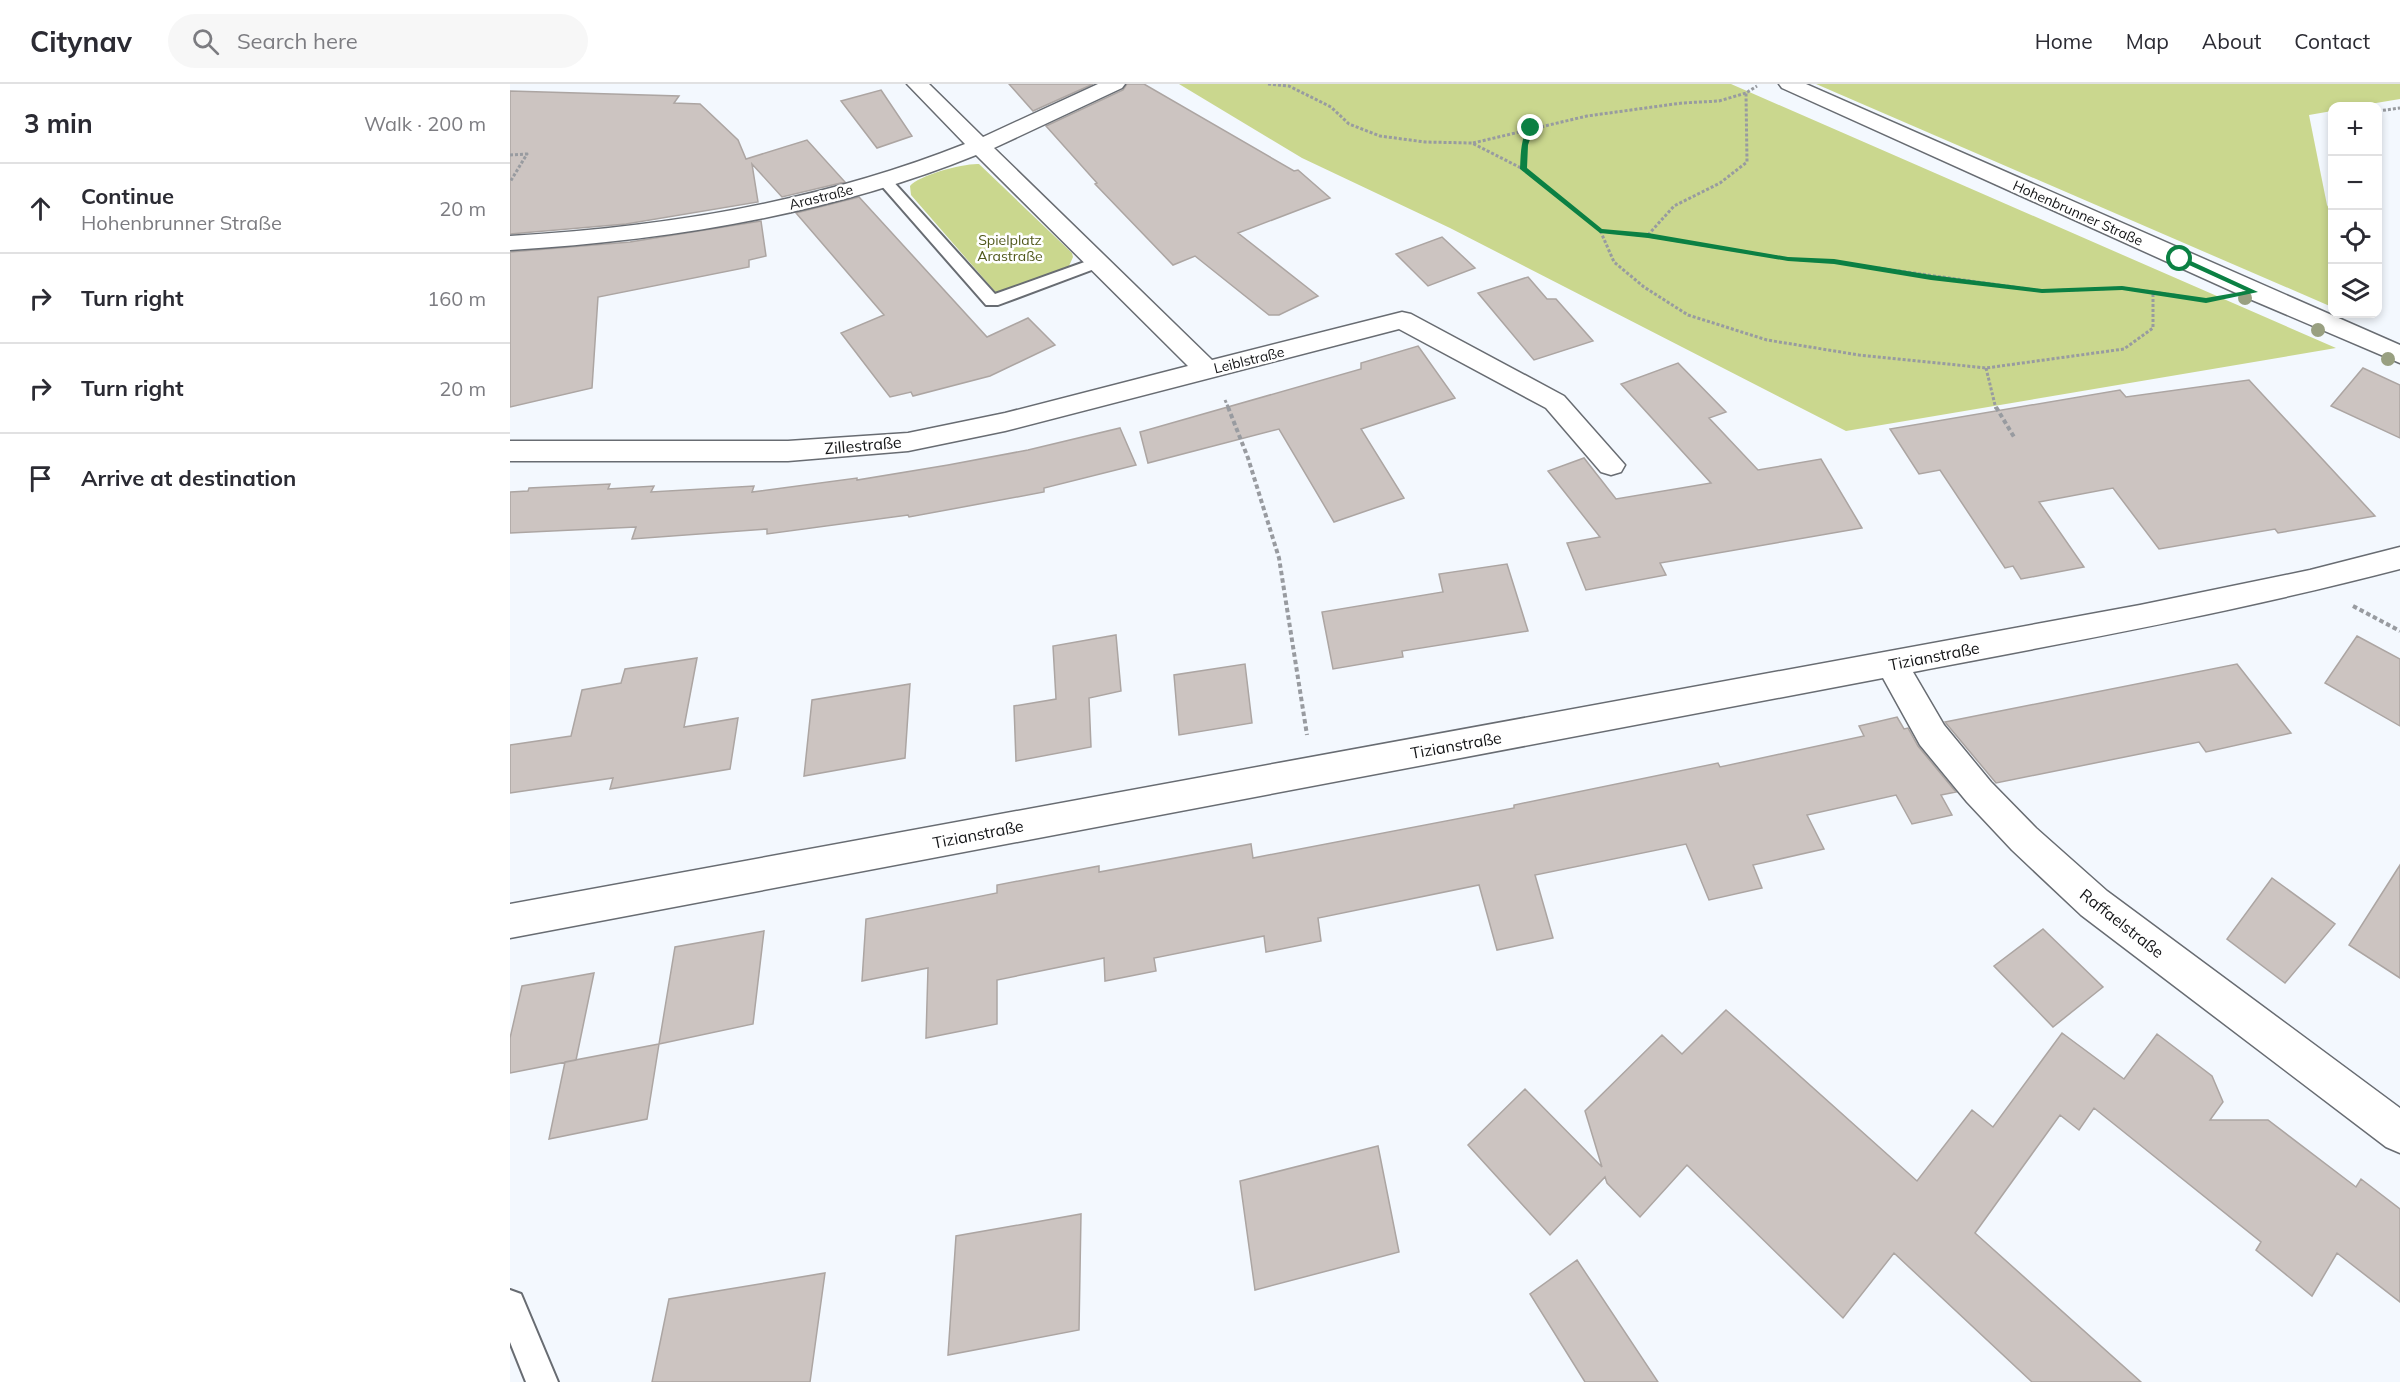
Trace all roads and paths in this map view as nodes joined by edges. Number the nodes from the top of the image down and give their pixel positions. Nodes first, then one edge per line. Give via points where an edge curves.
1 (917, 84) edge
2 (1115, 84) edge
3 (1268, 84) edge
4 (1790, 84) edge
5 (1751, 90) dead end
6 (1746, 93) junction
7 (2400, 108) edge
8 (2382, 110) edge
9 (1531, 128) junction
10 (1472, 143) junction
11 (982, 145) junction
12 (510, 155) edge
13 (1523, 169) junction
14 (885, 181) junction
15 (510, 182) edge
16 (1600, 231) junction
17 (1648, 236) junction
18 (510, 243) edge
19 (1099, 262) junction
20 (2153, 292) junction
21 (2185, 297) dead end
22 (2400, 355) edge
23 (1986, 368) junction
24 (1208, 371) junction
25 (2014, 436) dead end
26 (510, 451) edge
27 (1611, 465) dead end
28 (2400, 558) edge
29 (2359, 609) dead end
30 (2400, 631) edge
31 (1892, 664) junction
32 (1313, 771) junction
33 (510, 921) edge
34 (2400, 1133) edge
35 (510, 1305) edge
36 (542, 1382) edge

1 - 11 street, Leiblstraße
2 - 11 street, Arastraße
3 - 10 path via 1289,86 1331,107 1349,124 1380,136
4 - 22 street, Hohenbrunner Straße
5 - 6 path
6 - 9 path via 1719,101 1587,116
6 - 17 path via 1746,162 1720,183 1674,206
7 - 8 path
9 - 10 path
9 - 13 path
10 - 13 path
11 - 14 street, Arastraße
11 - 19 street, Leiblstraße
12 - 15 path via 527,154
13 - 16 path
14 - 18 street, Arastraße via 699,223
14 - 19 lane via 992,301
16 - 17 path
16 - 23 path via 1614,262 1688,315 1767,340 1859,355
17 - 20 path via 1788,259 2042,291 2122,288
19 - 24 street, Leiblstraße
20 - 21 path
20 - 23 path via 2153,328 2124,349
23 - 25 path via 1996,409
24 - 26 street, Zillestraße via 908,442 788,451
24 - 27 street, Leiblstraße via 1402,320 1555,402
24 - 32 path via 1223,396 1248,458 1279,558
28 - 31 street, Tizianstraße via 2218,601
29 - 30 path
31 - 32 street, Tizianstraße
31 - 34 street, Raffaelstraße via 1932,735 1978,792 2024,839 2094,903
32 - 33 street, Tizianstraße
35 - 36 lane

